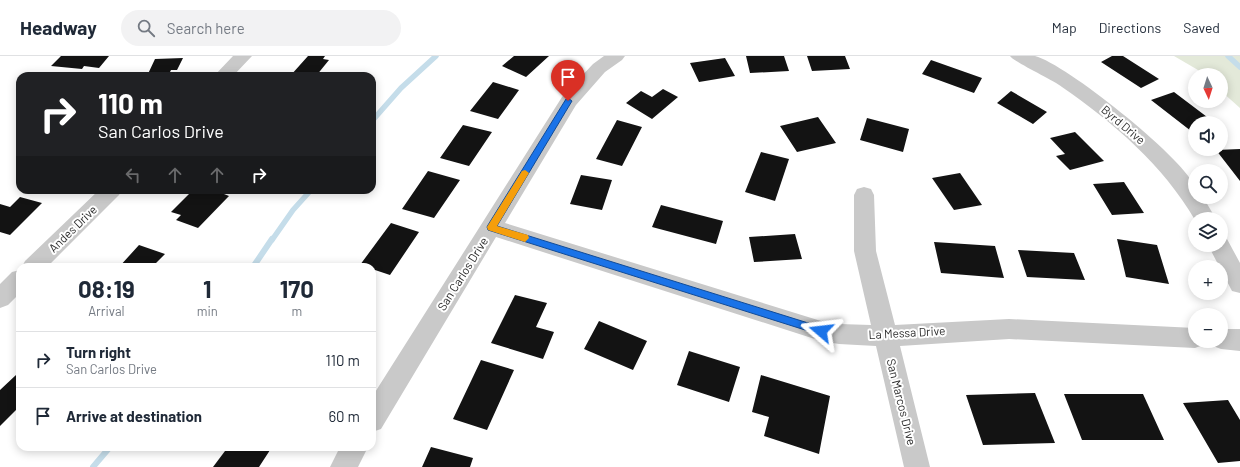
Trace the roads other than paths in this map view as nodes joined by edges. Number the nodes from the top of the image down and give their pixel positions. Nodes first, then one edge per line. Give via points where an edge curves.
1 (243, 56) edge
2 (616, 56) edge
3 (1019, 56) edge
4 (227, 72) edge
5 (108, 194) edge
6 (864, 195) dead end
7 (1201, 212) edge
8 (492, 227) junction
9 (1223, 252) edge
10 (37, 263) edge
11 (16, 283) edge
12 (1240, 284) edge
13 (0, 298) edge
14 (885, 336) junction
15 (1188, 338) edge
16 (1228, 339) edge
17 (1240, 340) edge
18 (376, 414) edge
19 (353, 451) edge
20 (343, 467) edge
21 (917, 467) edge

1 - 4 street
2 - 8 street, San Carlos Drive via 599,68 568,101
3 - 7 street, Byrd Drive via 1069,82 1122,123 1158,154 1185,186
5 - 10 street, Andes Drive
6 - 14 street, San Marcos Drive via 865,251
8 - 14 street, La Messa Drive via 821,331
8 - 18 street, San Carlos Drive
9 - 12 street
11 - 13 street
14 - 15 street, La Messa Drive via 1009,329
14 - 21 street, San Marcos Drive
16 - 17 street
19 - 20 street

